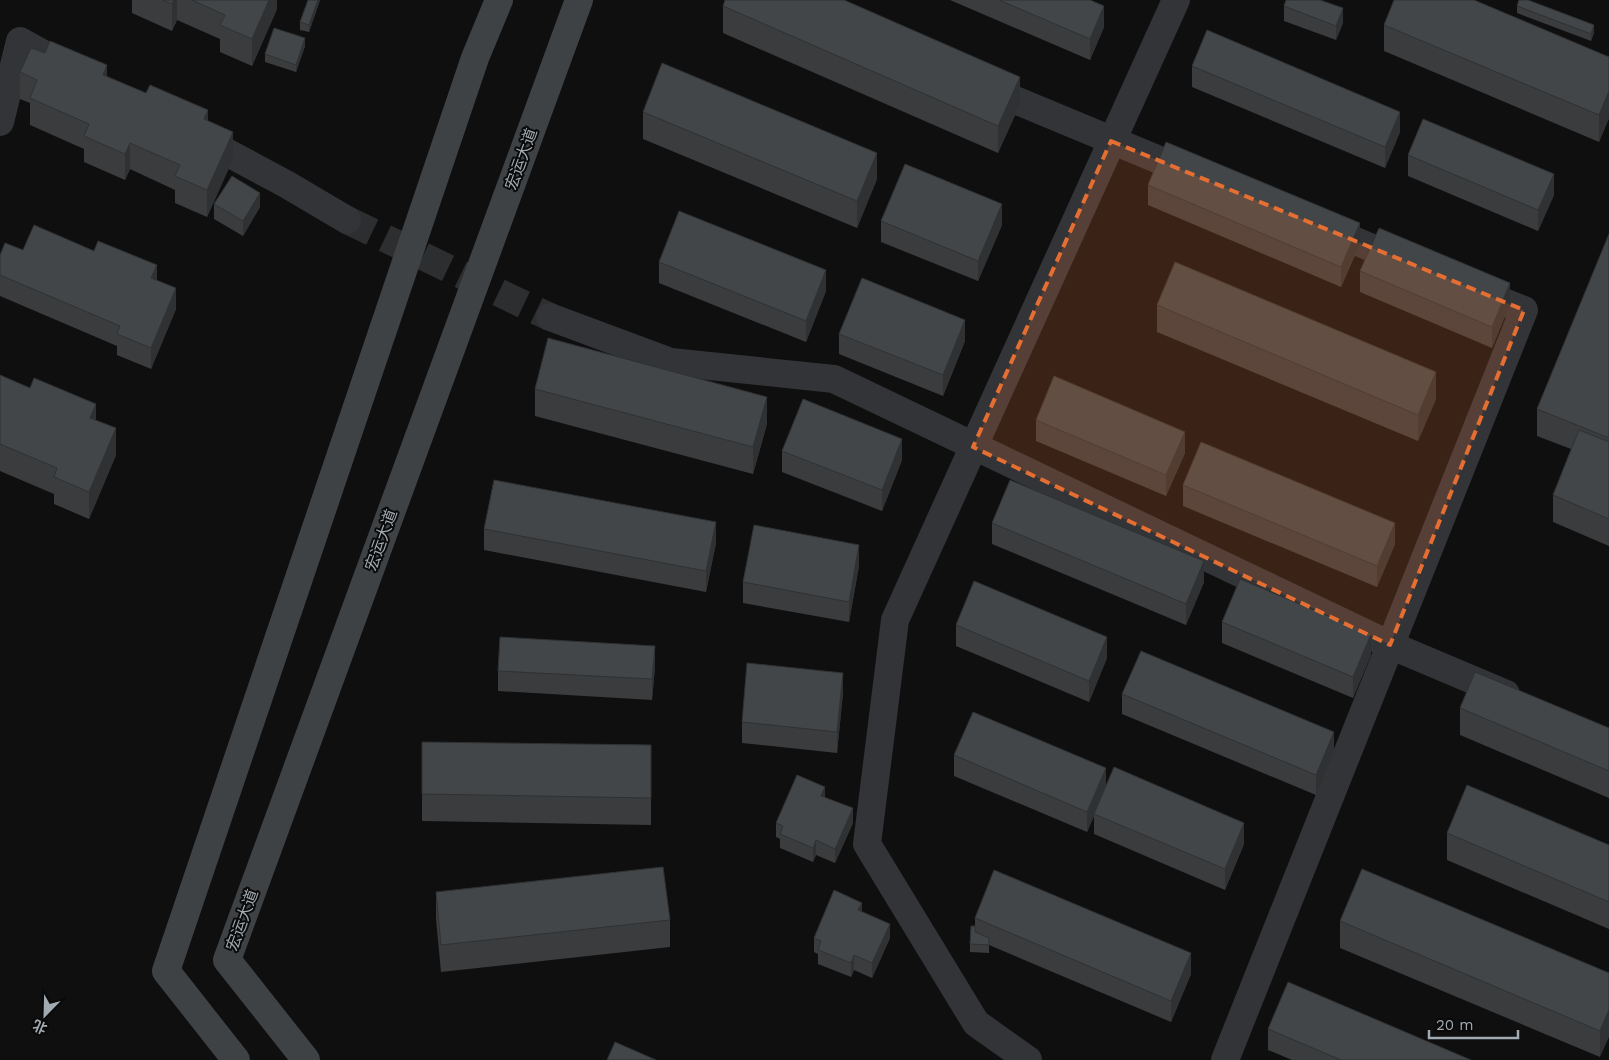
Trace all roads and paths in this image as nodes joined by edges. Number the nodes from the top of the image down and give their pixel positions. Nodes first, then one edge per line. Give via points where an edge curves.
1 (499, 0) edge
2 (579, 0) edge
3 (1176, 0) edge
4 (89, 78) edge
5 (967, 80) edge
6 (0, 122) edge
7 (175, 124) edge
8 (1111, 141) junction
9 (1212, 182) edge
10 (347, 220) tunnel mouth
11 (1304, 220) edge
12 (1423, 269) edge
13 (1450, 280) edge
14 (550, 317) tunnel mouth
15 (973, 447) junction
16 (1390, 645) junction
17 (1527, 703) edge
18 (236, 1060) edge
19 (306, 1060) edge
20 (1028, 1060) edge
21 (1225, 1060) edge

1 - 18 main road via 475,58 166,971
2 - 19 main road, 宏运大道 via 227,960
3 - 8 street
4 - 6 street via 20,42
5 - 8 street
7 - 10 street
8 - 9 street
8 - 15 street
11 - 12 street
13 - 16 street via 1524,310
14 - 15 street via 671,362 834,379
15 - 16 street
15 - 20 street via 895,620 867,844 976,1023
16 - 17 street
16 - 21 street

